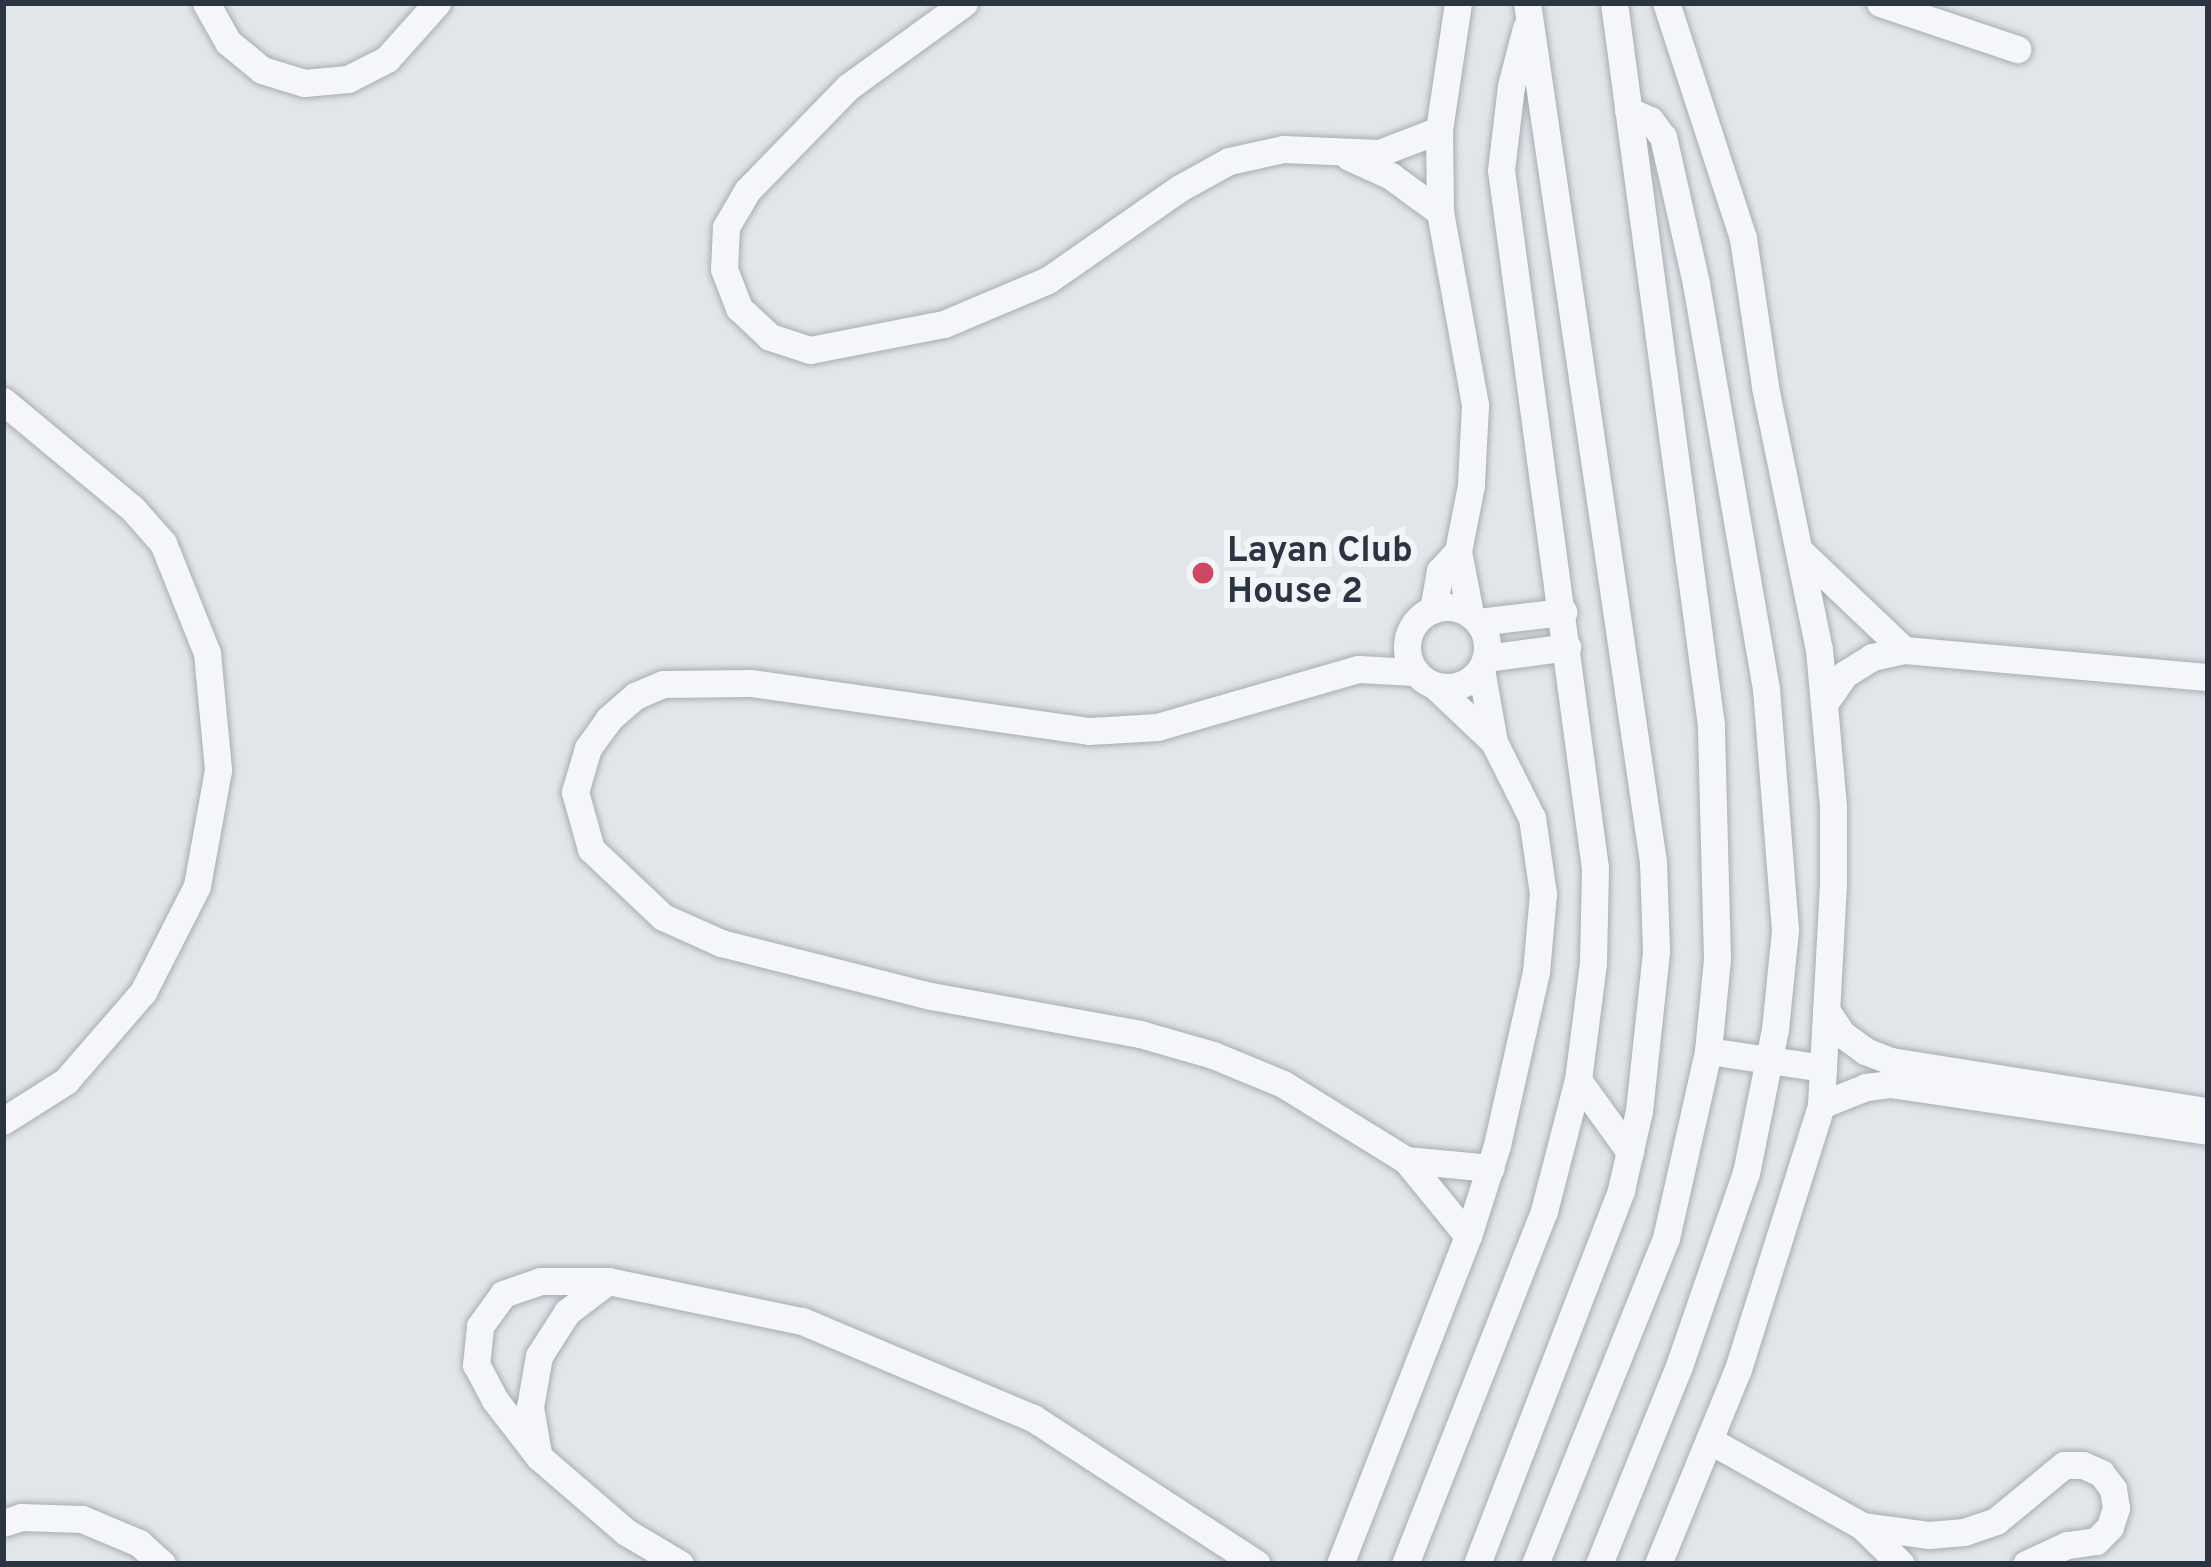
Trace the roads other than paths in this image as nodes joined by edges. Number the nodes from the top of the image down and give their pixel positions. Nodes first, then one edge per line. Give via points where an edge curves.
1 (206, 3) edge
2 (437, 3) edge
3 (964, 3) edge
4 (1458, 3) edge
5 (1614, 3) edge
6 (1666, 3) edge
7 (1880, 3) edge
8 (1528, 11) edge
9 (2017, 49) dead end
10 (1628, 110) junction
11 (1439, 130) junction
12 (1339, 153) junction
13 (1440, 212) junction
14 (3, 401) edge
15 (1458, 551) junction
16 (1801, 551) junction
17 (1432, 610) junction
18 (1563, 612) junction
19 (1474, 618) junction
20 (1409, 634) junction
21 (1567, 647) junction
22 (1904, 650) junction
23 (1484, 664) junction
24 (1358, 669) junction
25 (2207, 677) edge
26 (1425, 679) junction
27 (1826, 700) junction
28 (1494, 742) junction
29 (1826, 1022) junction
30 (1775, 1029) junction
31 (1708, 1051) junction
32 (1769, 1064) junction
33 (1823, 1068) junction
34 (1907, 1075) junction
35 (1578, 1080) junction
36 (1821, 1106) junction
37 (2208, 1111) edge
38 (3, 1121) edge
39 (2208, 1131) edge
40 (1630, 1152) junction
41 (1406, 1160) junction
42 (1490, 1168) junction
43 (1468, 1236) junction
44 (608, 1281) junction
45 (1709, 1440) junction
46 (539, 1457) junction
47 (3, 1522) edge
48 (1862, 1526) junction
49 (1485, 1557) edge
50 (1534, 1562) edge
51 (162, 1564) edge
52 (680, 1564) edge
53 (1257, 1564) edge
54 (1340, 1564) edge
55 (1405, 1564) edge
56 (1600, 1564) edge
57 (1658, 1564) edge
58 (1901, 1564) edge
59 (2026, 1564) edge

1 - 2 street via 228,42 262,70 304,82 348,79 387,59
3 - 12 street via 848,87 747,191 726,227 724,269 739,308 770,337 810,350 944,323 1048,280 1228,161 1283,149
4 - 11 street
5 - 10 street
6 - 16 street via 1743,238
7 - 9 street
8 - 18 street via 1501,170
8 - 40 street via 1653,862 1651,1031
10 - 30 street via 1650,120 1666,145 1766,689 1784,880
10 - 31 street via 1711,724 1719,895
11 - 12 street via 1398,149
11 - 13 street
12 - 13 street via 1391,176
13 - 15 street via 1474,405
14 - 38 street via 133,508 163,544 207,653 218,770 196,886 143,992 66,1081
15 - 17 street via 1435,583
15 - 19 street
16 - 22 street
16 - 27 street
17 - 19 street via 1452,607
17 - 20 street
18 - 19 street
18 - 21 street
19 - 23 street
20 - 24 street
20 - 26 street via 1408,660
21 - 23 street
21 - 35 street via 1595,868
22 - 25 street
22 - 27 street via 1845,674
23 - 26 street via 1461,686
23 - 28 street
24 - 26 street
24 - 41 street via 1157,727 1089,730 750,683 664,684 609,719 588,748 575,793 591,849 622,884 682,926 931,996 1213,1055 1283,1084
26 - 28 street
27 - 29 street via 1833,806
28 - 42 street via 1532,818 1543,894 1536,972
29 - 30 street
29 - 33 street
29 - 34 street
30 - 32 street
31 - 32 street
31 - 50 street via 1666,1238
32 - 33 street
32 - 56 street via 1738,1195
33 - 36 street
34 - 36 street
34 - 37 street
34 - 39 street
35 - 40 street
35 - 55 street via 1544,1210
36 - 45 street
40 - 49 street via 1596,1267
41 - 42 street
41 - 43 street
42 - 43 street
43 - 54 street
44 - 46 street via 566,1312 539,1356 530,1407
44 - 46 street via 540,1280 503,1294 479,1326 476,1365
44 - 53 street via 802,1322 1033,1418
45 - 48 street
45 - 57 street
46 - 52 street via 626,1532
47 - 51 street via 82,1520 140,1543
48 - 58 street
48 - 59 street via 1964,1532 1996,1521 2064,1465 2101,1473 2113,1489 2110,1527 2096,1541

